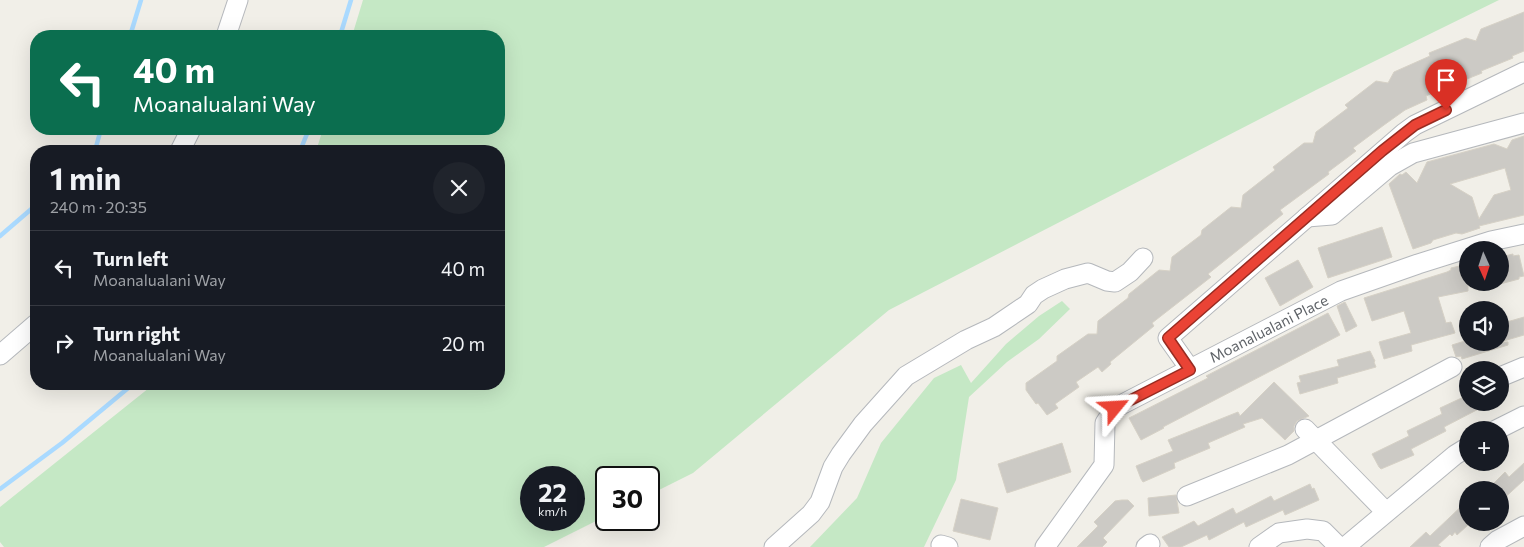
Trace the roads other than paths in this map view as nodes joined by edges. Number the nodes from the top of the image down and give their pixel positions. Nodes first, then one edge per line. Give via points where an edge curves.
1 (238, 0) edge
2 (228, 30) edge
3 (1524, 72) edge
4 (1524, 123) edge
5 (1307, 217) junction
6 (1524, 234) edge
7 (1143, 258) dead end
8 (30, 329) edge
9 (0, 355) edge
10 (1452, 367) dead end
11 (1524, 367) edge
12 (1190, 370) junction
13 (1509, 373) edge
14 (1524, 416) edge
15 (1509, 424) edge
16 (1310, 435) junction
17 (1459, 452) edge
18 (1188, 496) dead end
19 (1386, 512) junction
20 (1524, 526) edge
21 (774, 547) edge
22 (1045, 547) edge
23 (1259, 547) edge
24 (1339, 547) edge
25 (1345, 547) edge
26 (1490, 547) edge

1 - 2 street
3 - 5 street via 1415,125
4 - 5 street via 1402,158 1332,215
5 - 12 street via 1168,338
6 - 12 street, Moanalualani Place via 1491,241 1341,291
7 - 21 street via 1115,282 1088,273 1065,278 1034,295 1028,304 994,327 906,376 863,424 833,467 816,508
8 - 9 street
10 - 16 street
11 - 13 street
12 - 22 street, Moanalualani Place via 1115,408 1106,423 1104,465
14 - 15 street
16 - 18 street via 1288,455
16 - 19 street
17 - 19 street
19 - 25 street
20 - 26 street
23 - 24 street via 1279,533 1307,529 1323,531

